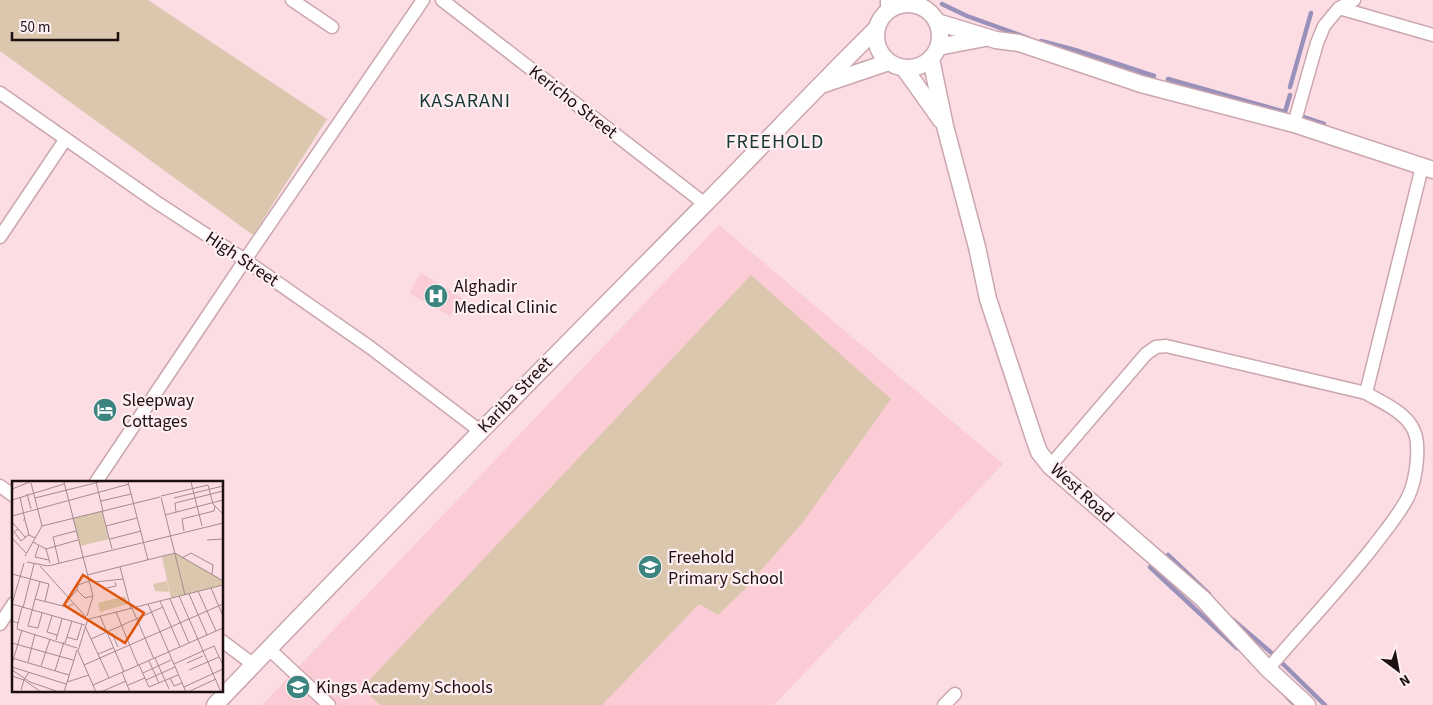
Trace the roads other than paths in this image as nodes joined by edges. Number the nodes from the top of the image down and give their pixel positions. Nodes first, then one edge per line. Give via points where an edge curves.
1 (292, 0) edge
2 (423, 0) edge
3 (442, 0) edge
4 (1354, 0) edge
5 (911, 2) edge
6 (887, 6) edge
7 (1339, 8) junction
8 (937, 22) junction
9 (332, 27) dead end
10 (877, 28) junction
11 (1433, 35) edge
12 (988, 37) junction
13 (935, 53) junction
14 (889, 62) junction
15 (904, 68) junction
16 (817, 86) junction
17 (0, 94) edge
18 (1294, 124) junction
19 (945, 126) junction
20 (65, 140) junction
21 (1428, 168) edge
22 (705, 204) junction
23 (0, 237) edge
24 (245, 260) junction
25 (1366, 393) junction
26 (480, 431) junction
27 (1050, 466) junction
28 (97, 481) edge
29 (0, 486) edge
30 (12, 495) edge
31 (12, 606) edge
32 (0, 624) edge
33 (224, 642) edge
34 (269, 649) junction
35 (254, 665) junction
36 (1268, 669) junction
37 (955, 694) dead end
38 (215, 705) edge
39 (329, 705) edge
40 (944, 705) edge
41 (1307, 705) edge

1 - 9 street
2 - 24 street
3 - 22 street, Kericho Street
4 - 7 street
5 - 6 street
5 - 8 street via 927,10
6 - 10 street
7 - 11 street
7 - 18 street via 1324,26 1317,43
8 - 12 street
8 - 13 street via 940,39
10 - 14 street via 877,47
10 - 16 street, Kariba Street
12 - 13 street
12 - 18 street via 1018,43 1141,84
13 - 15 street via 919,67
13 - 19 street, West Road
14 - 15 street
14 - 16 street
15 - 19 street, West Road
16 - 22 street, Kariba Street
17 - 20 street, High Street
18 - 21 street
19 - 27 street, West Road via 988,299 1039,452
20 - 23 street
20 - 24 street, High Street
21 - 25 street
22 - 26 street, Kariba Street
24 - 26 street, High Street
24 - 28 street
25 - 27 street via 1166,346 1156,347 1146,354
25 - 36 street via 1396,411 1413,427 1416,460 1408,497 1354,571
26 - 34 street, Kariba Street
27 - 36 street, West Road via 1203,599
29 - 30 street
31 - 32 street
33 - 35 street
34 - 35 street, Kariba Street
34 - 39 street
35 - 38 street, Kariba Street
36 - 41 street, West Road
37 - 40 street

